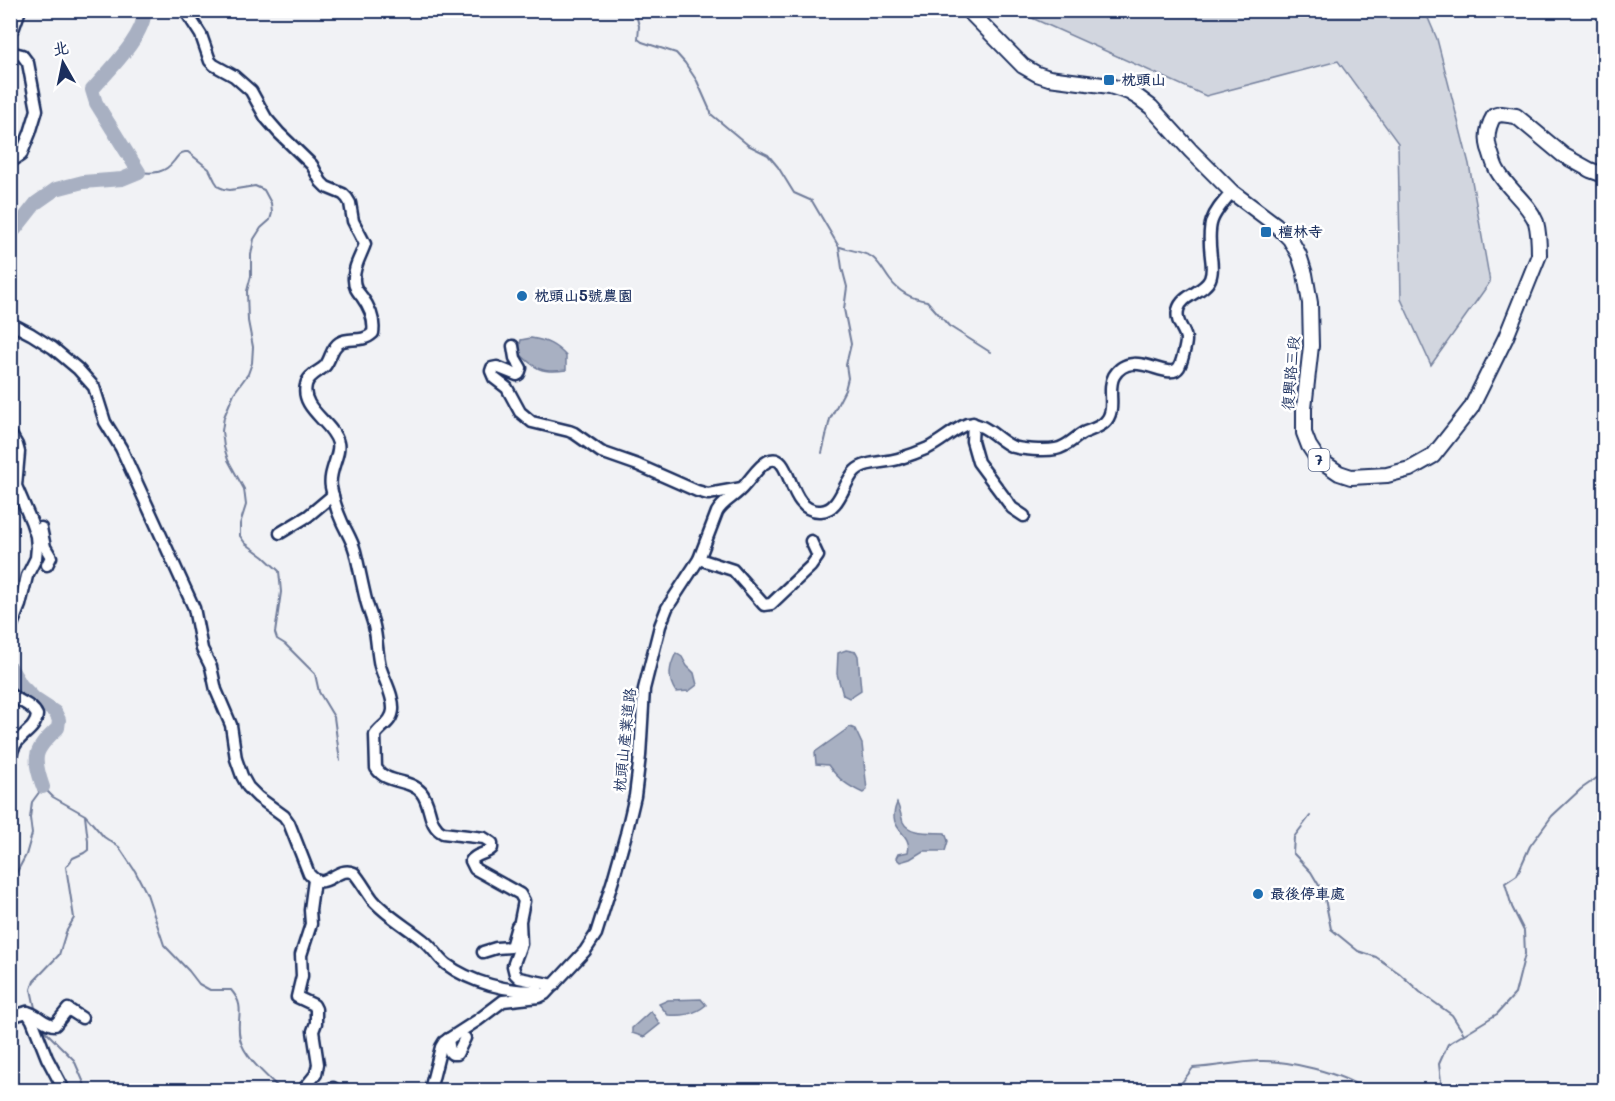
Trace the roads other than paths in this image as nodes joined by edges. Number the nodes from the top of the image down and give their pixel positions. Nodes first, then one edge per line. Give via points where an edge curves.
1 (20, 10) edge
2 (185, 10) edge
3 (968, 10) edge
4 (10, 32) edge
5 (10, 52) edge
6 (10, 160) edge
7 (1605, 175) edge
8 (1232, 192) junction
9 (10, 323) edge
10 (513, 346) dead end
11 (972, 423) junction
12 (10, 433) edge
13 (742, 488) junction
14 (333, 495) junction
15 (24, 504) junction
16 (1024, 516) dead end
17 (280, 533) dead end
18 (811, 541) dead end
19 (699, 559) junction
20 (47, 565) dead end
21 (10, 630) edge
22 (10, 694) edge
23 (10, 772) edge
24 (314, 880) junction
25 (520, 921) junction
26 (483, 952) dead end
27 (552, 987) junction
28 (27, 1012) junction
29 (10, 1017) edge
30 (82, 1018) dead end
31 (465, 1038) dead end
32 (447, 1039) junction
33 (64, 1090) edge
34 (303, 1090) edge
35 (325, 1090) edge
36 (336, 1090) edge
37 (430, 1090) edge

1 - 4 street
2 - 14 street via 201,35 210,61 251,91 266,118 312,165 321,182 347,198 365,244 354,283 368,306 373,333 362,340 340,342 324,368 306,386 313,409 335,435 339,446 330,483
3 - 8 main road, 復興路三段 / 7 via 1023,66 1037,74 1110,87 1139,98
5 - 6 street via 22,55 28,63 38,110 21,155
7 - 8 main road, 復興路三段 / 7 via 1563,155 1516,116 1494,116 1488,128 1493,160 1536,223 1539,255 1506,337 1471,408 1433,456 1410,469 1361,478 1339,473 1317,458 1304,433 1311,324 1299,255 1276,225
8 - 11 street via 1211,219 1212,276 1178,309 1187,339 1179,368 1174,372 1142,364 1122,368 1112,381 1108,419 1060,448 1011,446
9 - 24 street via 53,348 94,387 105,422 121,448 194,608 202,649 231,725 242,776 248,787 289,823
10 - 13 street via 521,368 519,374 497,367 490,371 507,388 526,418 568,430 601,452 696,491 708,494
11 - 13 street, 枕頭山產業道路 via 927,448 859,468 835,503 824,511 817,512 800,503 779,460 762,465
11 - 16 street via 978,462 1012,508
12 - 15 street via 19,452 16,486
13 - 19 street, 枕頭山產業道路 via 720,506
14 - 17 street
14 - 25 street via 355,550 380,667 393,704 390,719 375,735 376,768 385,778 410,785 423,794 438,830 492,843 489,851 472,858 472,865 520,894 524,902
15 - 20 street via 31,507 39,522 51,557
15 - 21 street via 36,536 36,558
18 - 19 street via 818,556 771,604 764,605 733,570
19 - 27 street, 枕頭山產業道路 via 667,608 660,626 644,689 635,796 596,934
22 - 23 street via 31,706 37,715 31,729 13,747
24 - 27 street via 327,880 343,871 354,873 381,909 446,963 480,982 517,991
24 - 34 street via 311,924 301,955 297,997 316,1009 313,1031 318,1064
25 - 26 street via 511,947
25 - 27 street via 515,975
27 - 32 street, 枕頭山產業道路 via 539,997 503,1001
28 - 29 street
28 - 30 street via 50,1025 56,1025 68,1009
28 - 33 street
31 - 32 street via 457,1054 450,1052
32 - 37 street via 441,1047
35 - 36 street

